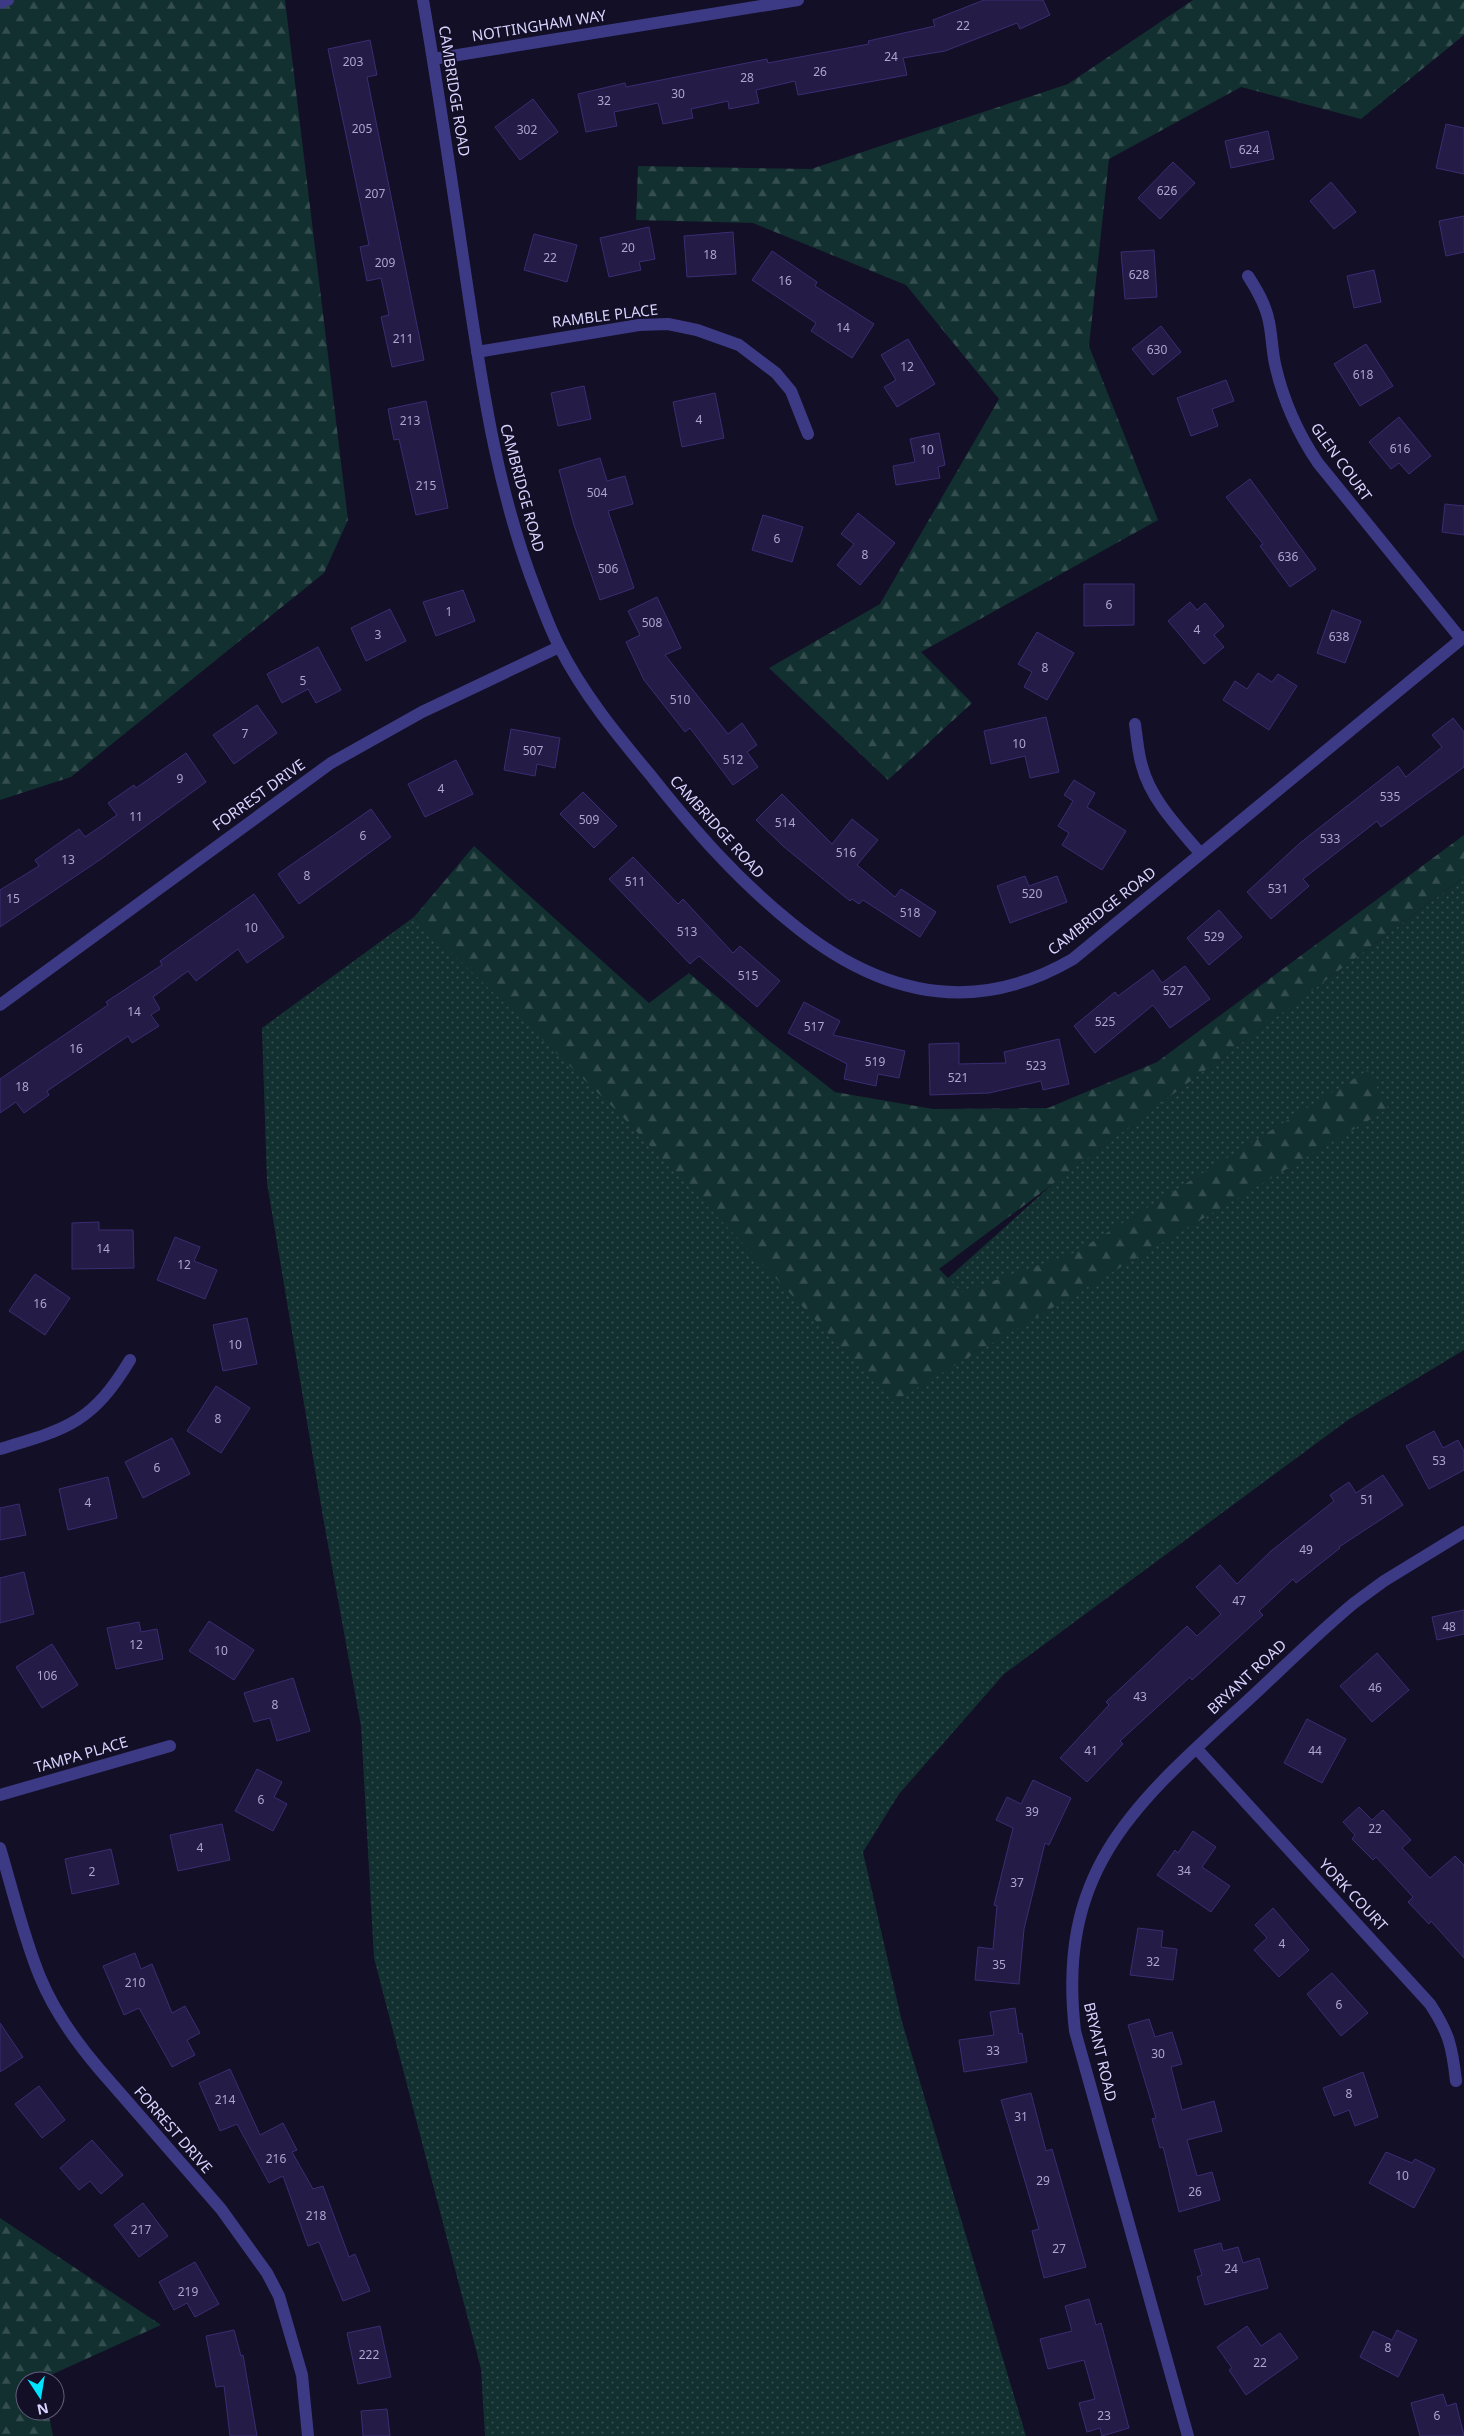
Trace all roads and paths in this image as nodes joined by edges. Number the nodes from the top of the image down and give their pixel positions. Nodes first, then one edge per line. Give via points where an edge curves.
1 (8, 0) edge
2 (423, 0) edge
3 (798, 0) edge
4 (0, 3) edge
5 (433, 59) junction
6 (1248, 276) dead end
7 (477, 352) junction
8 (808, 434) dead end
9 (1462, 638) edge
10 (559, 647) junction
11 (1135, 724) dead end
12 (1200, 853) junction
13 (0, 1005) edge
14 (130, 1360) dead end
15 (0, 1449) edge
16 (1464, 1532) edge
17 (170, 1746) dead end
18 (1196, 1748) junction
19 (0, 1795) edge
20 (0, 1848) edge
21 (1456, 2081) dead end
22 (308, 2436) edge
23 (1188, 2436) edge

1 - 4 street
2 - 5 street, CAMBRIDGE ROAD
3 - 5 street, NOTTINGHAM WAY
5 - 7 street, CAMBRIDGE ROAD
6 - 9 street, GLEN COURT via 1261,297 1269,320 1274,362 1286,405 1303,441 1330,479
7 - 8 street, RAMBLE PLACE via 638,325 668,324 697,330 739,345 776,373 791,391
7 - 10 street, CAMBRIDGE ROAD via 489,428 510,518
9 - 12 street, CAMBRIDGE ROAD
10 - 12 street, CAMBRIDGE ROAD via 617,734 733,872 824,948 864,972 890,982 931,991 975,991 999,989 1050,973 1073,959
10 - 13 street, FORREST DRIVE via 394,726 331,763
11 - 12 street via 1142,766 1150,788
14 - 15 street via 97,1407 79,1420 47,1435
16 - 18 street, BRYANT ROAD via 1354,1603
17 - 19 street, TAMPA PLACE
18 - 21 street, YORK COURT via 1430,2004 1447,2029
18 - 23 street, BRYANT ROAD via 1142,1801 1103,1857 1082,1908 1071,1966 1071,1997 1082,2059
20 - 22 street, FORREST DRIVE via 40,1976 80,2047 230,2221 267,2273 279,2296 302,2375

